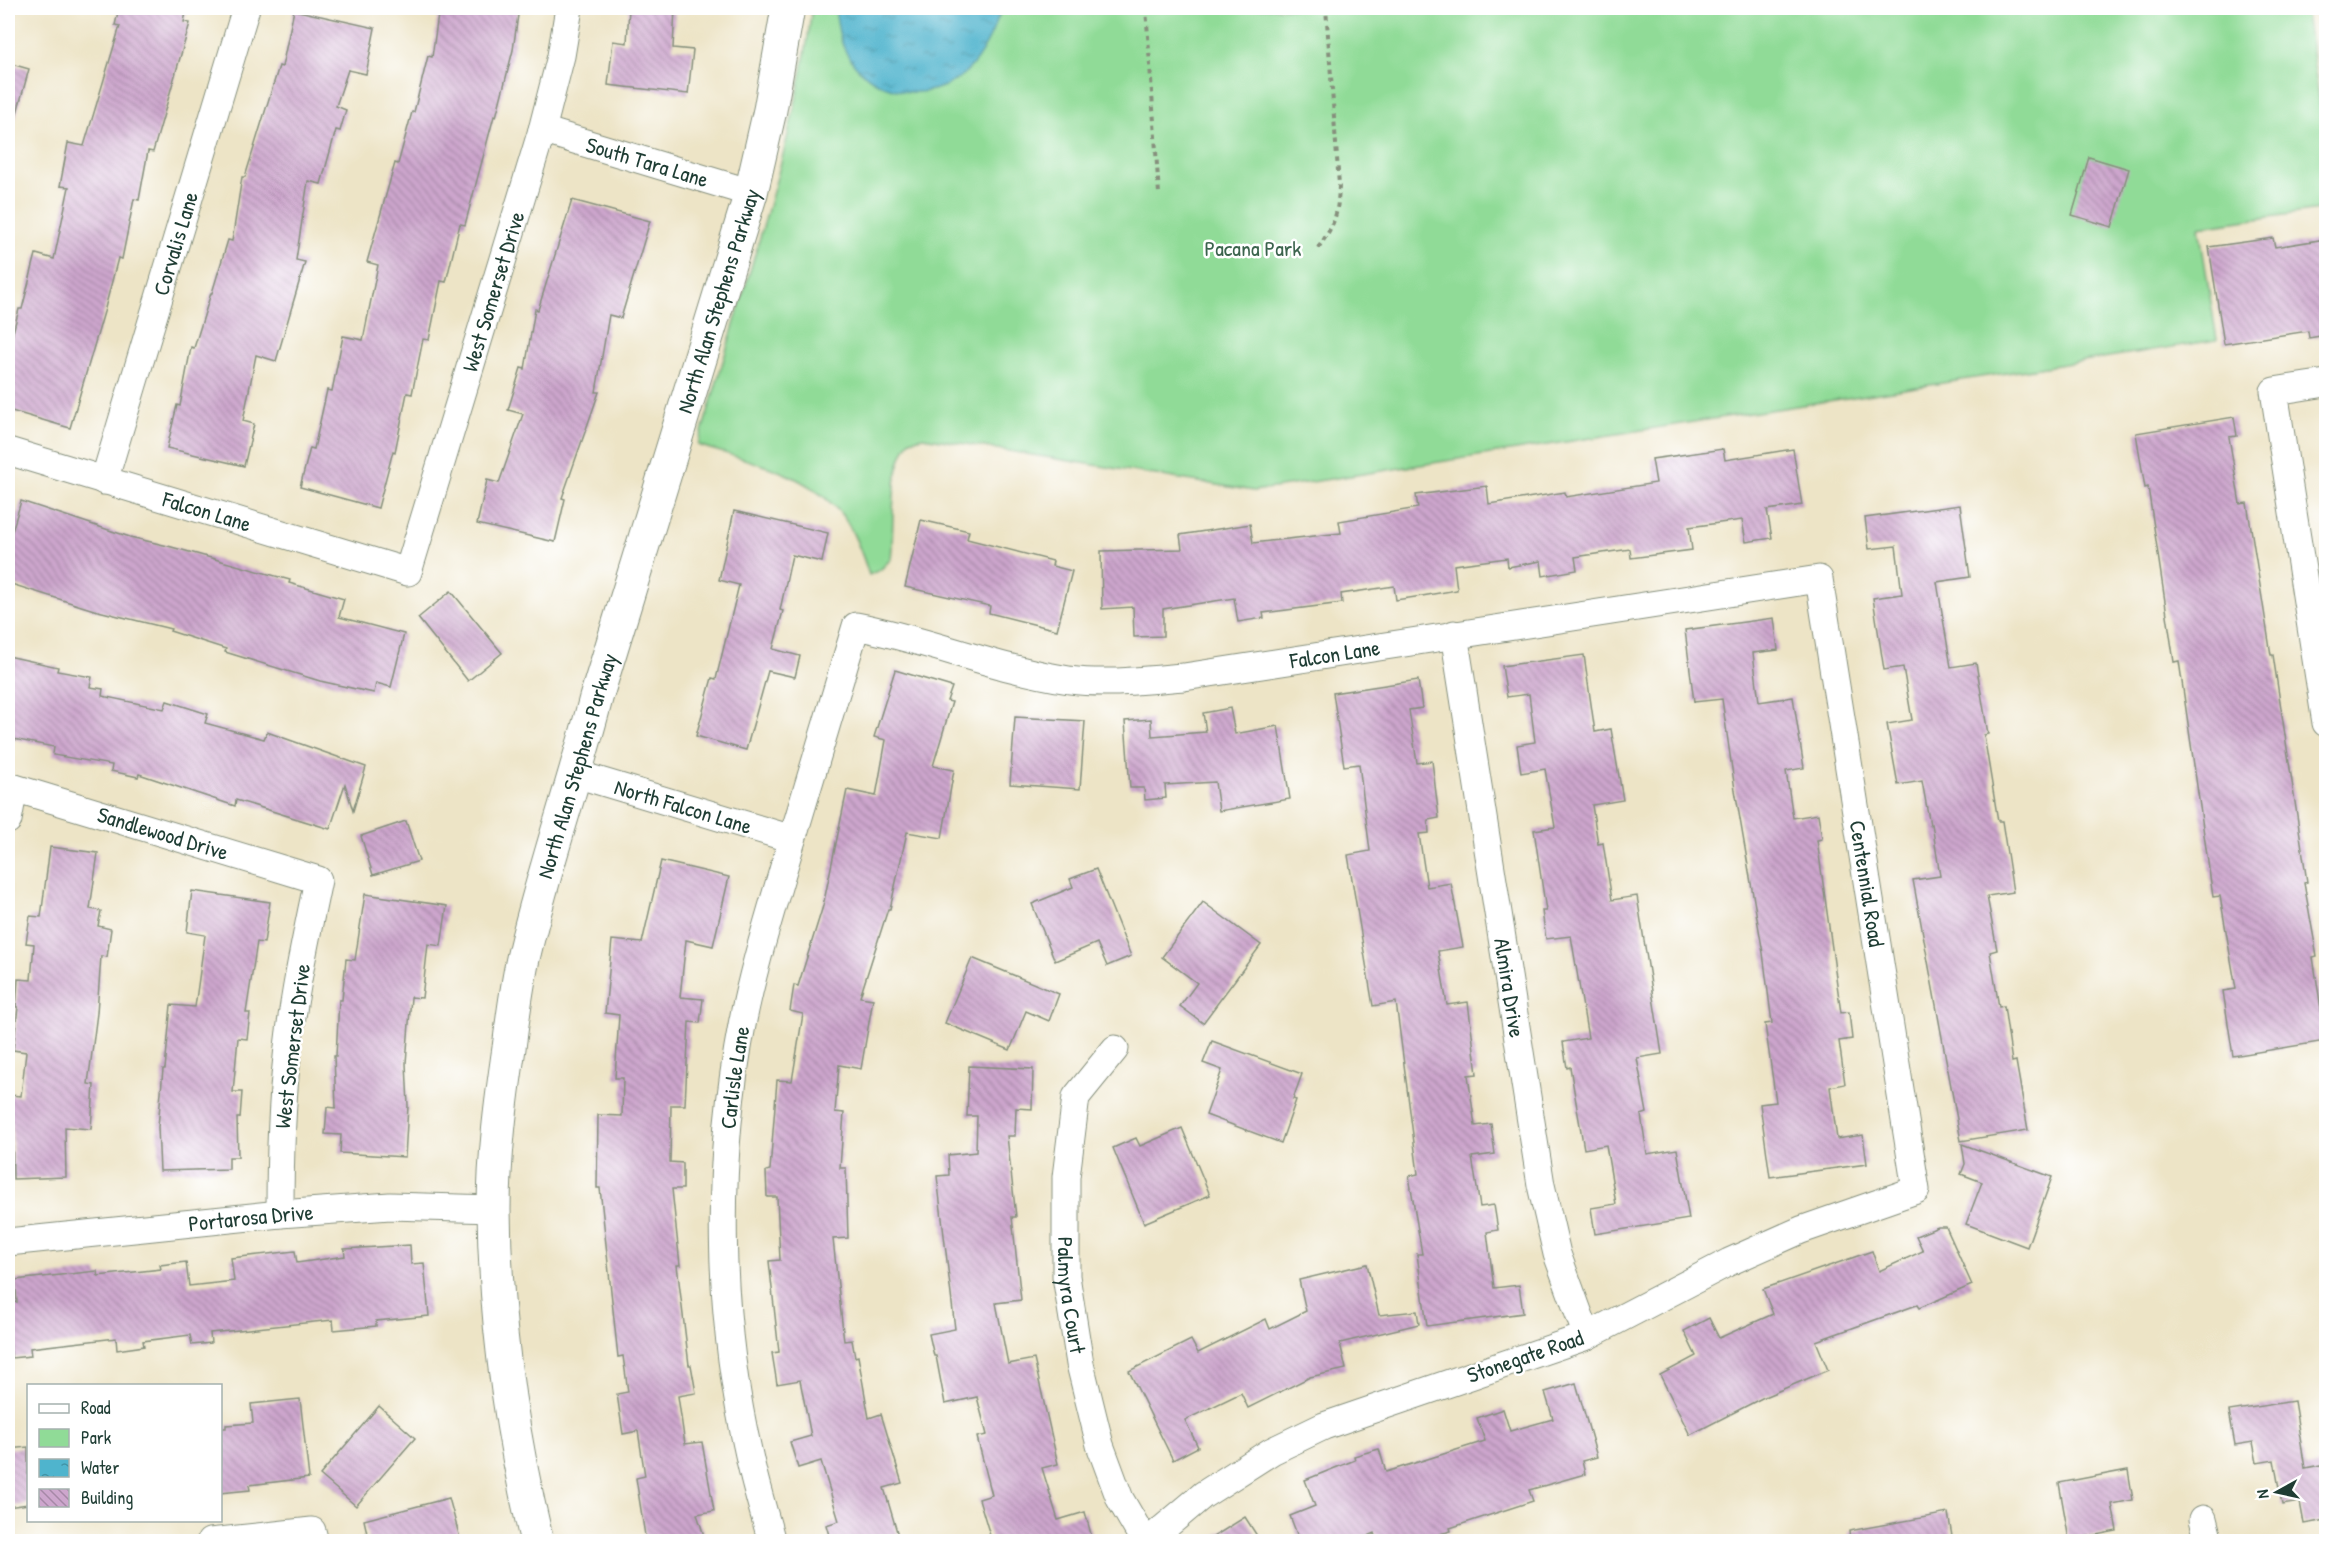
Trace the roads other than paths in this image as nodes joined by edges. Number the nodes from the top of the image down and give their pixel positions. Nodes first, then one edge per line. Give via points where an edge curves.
1 (246, 8) edge
2 (569, 8) edge
3 (788, 8) edge
4 (543, 130) junction
5 (751, 194) junction
6 (2326, 383) edge
7 (8, 452) edge
8 (104, 480) junction
9 (408, 572) joint
10 (1819, 579) joint
11 (856, 626) joint
12 (1454, 634) junction
13 (2326, 723) edge
14 (576, 774) junction
15 (11, 787) edge
16 (8, 820) edge
17 (792, 839) junction
18 (318, 880) joint
19 (1115, 1049) dead end
20 (1916, 1190) joint
21 (494, 1209) junction
22 (280, 1214) junction
23 (8, 1242) edge
24 (1587, 1336) junction
25 (314, 1536) edge
26 (210, 1542) edge
27 (537, 1542) edge
28 (772, 1542) edge
29 (1146, 1542) edge

1 - 8 street, Corvalis Lane
2 - 4 street, West Somerset Drive
3 - 5 street, North Alan Stephens Parkway
4 - 5 street, South Tara Lane
4 - 9 street, West Somerset Drive
5 - 14 street, North Alan Stephens Parkway
6 - 13 street via 2274,392
7 - 8 street, Falcon Lane
8 - 9 street, Falcon Lane
10 - 12 street, Falcon Lane
10 - 20 street, Centennial Road
11 - 12 street, Falcon Lane via 898,634 1025,671 1071,680 1123,681 1184,677
11 - 17 street, Carlisle Lane
12 - 24 street, Almira Drive via 1541,1185 1557,1254
14 - 17 street, North Falcon Lane
14 - 21 street, North Alan Stephens Parkway via 524,952 501,1106
15 - 16 street
15 - 18 street, Sandlewood Drive
17 - 28 street, Carlisle Lane via 742,1024 730,1105 724,1192 724,1282 733,1367 749,1455
18 - 22 street, West Somerset Drive via 287,1056 280,1133
19 - 29 street, Palmyra Court via 1077,1097 1066,1177 1066,1276 1080,1364 1100,1445 1120,1499
20 - 24 street, Stonegate Road via 1801,1230 1729,1262
21 - 22 street, Portarosa Drive via 390,1206
21 - 27 street, North Alan Stephens Parkway via 508,1396
22 - 23 street, Portarosa Drive
24 - 29 street, Stonegate Road via 1324,1426 1272,1451 1203,1495
25 - 26 street

